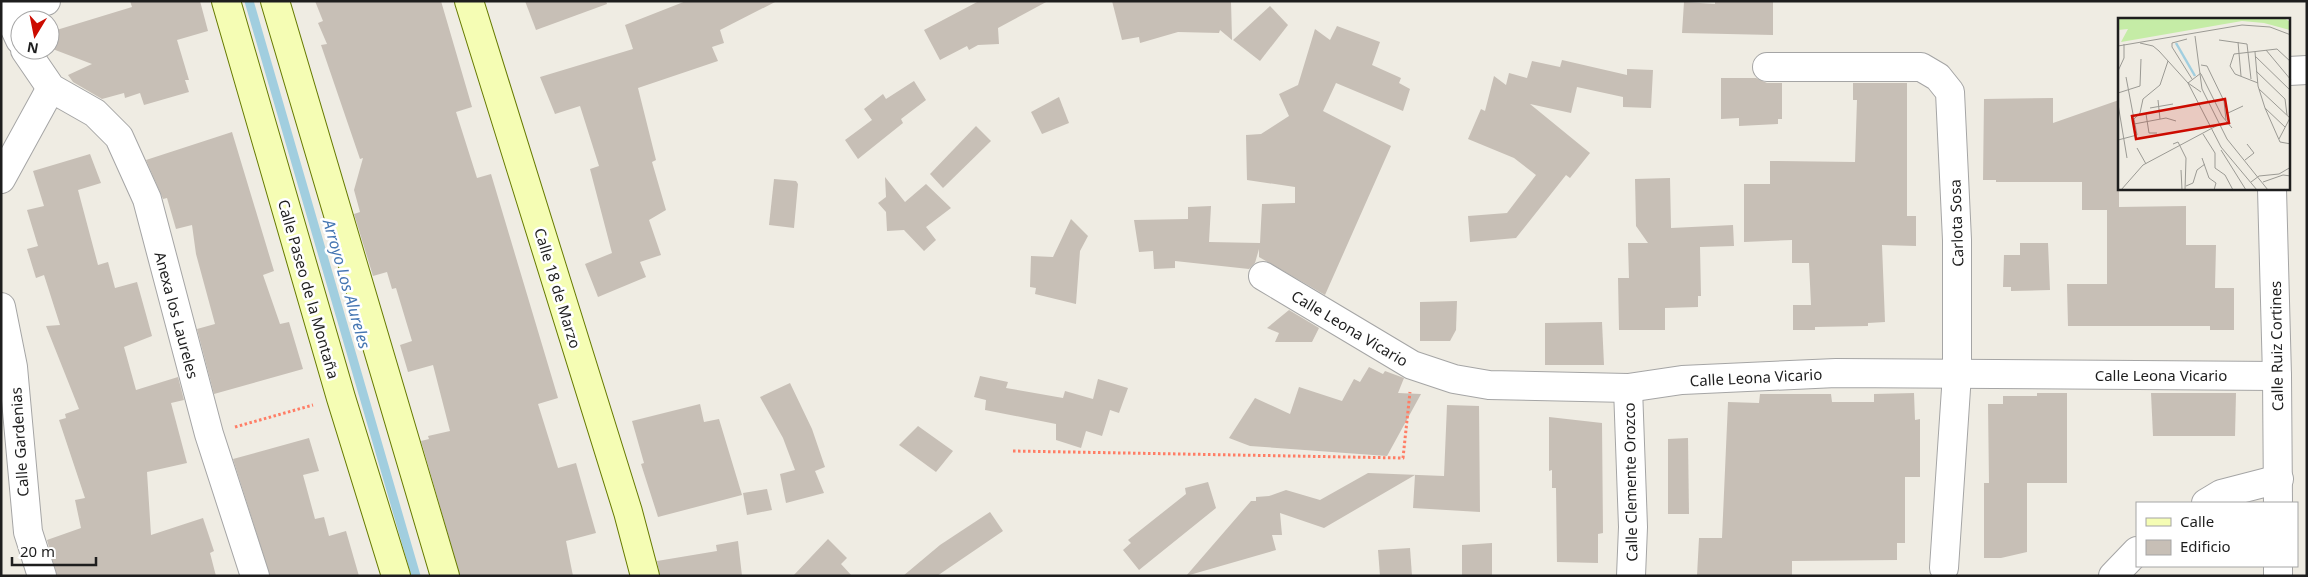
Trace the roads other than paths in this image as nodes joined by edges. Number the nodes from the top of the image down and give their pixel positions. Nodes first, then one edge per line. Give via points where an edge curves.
1 (46, 1) edge
2 (226, 1) edge
3 (275, 1) edge
4 (469, 1) edge
5 (4, 7) edge
6 (10, 19) edge
7 (32, 60) edge
8 (1767, 67) dead end
9 (2307, 70) edge
10 (2290, 71) edge
11 (51, 88) junction
12 (1, 179) edge
13 (2272, 190) edge
14 (1263, 276) dead end
15 (1, 307) edge
16 (1957, 374) junction
17 (2278, 376) junction
18 (1628, 388) junction
19 (10, 418) edge
20 (2278, 491) edge
21 (2208, 502) edge
22 (2136, 552) edge
23 (1944, 568) dead end
24 (42, 576) edge
25 (255, 576) edge
26 (396, 576) edge
27 (444, 576) edge
28 (645, 576) edge
29 (1632, 576) edge
30 (2113, 576) edge

1 - 5 street
2 - 26 main road, Calle Paseo de la Montaña via 340,398
3 - 27 main road
4 - 28 main road, Calle 18 de Marzo
5 - 6 street
7 - 11 street
8 - 16 street, Carlota Sosa via 1922,68 1938,77 1950,92 1957,240
9 - 10 street
11 - 12 street
11 - 25 street, Anexa los Laureles via 95,113 119,137 147,199 208,434
13 - 17 street, Calle Ruiz Cortines
14 - 18 street, Calle Leona Vicario via 1412,365 1454,379 1489,385
15 - 19 street, Calle Gardenias via 13,367
16 - 17 street, Calle Leona Vicario
16 - 18 street, Calle Leona Vicario via 1826,373 1682,380
16 - 23 street, Carlota Sosa
17 - 20 street, Calle Ruiz Cortines
18 - 29 street, Calle Clemente Orozco
19 - 24 street, Calle Gardenias via 28,532
20 - 21 street via 2221,494
22 - 30 street

